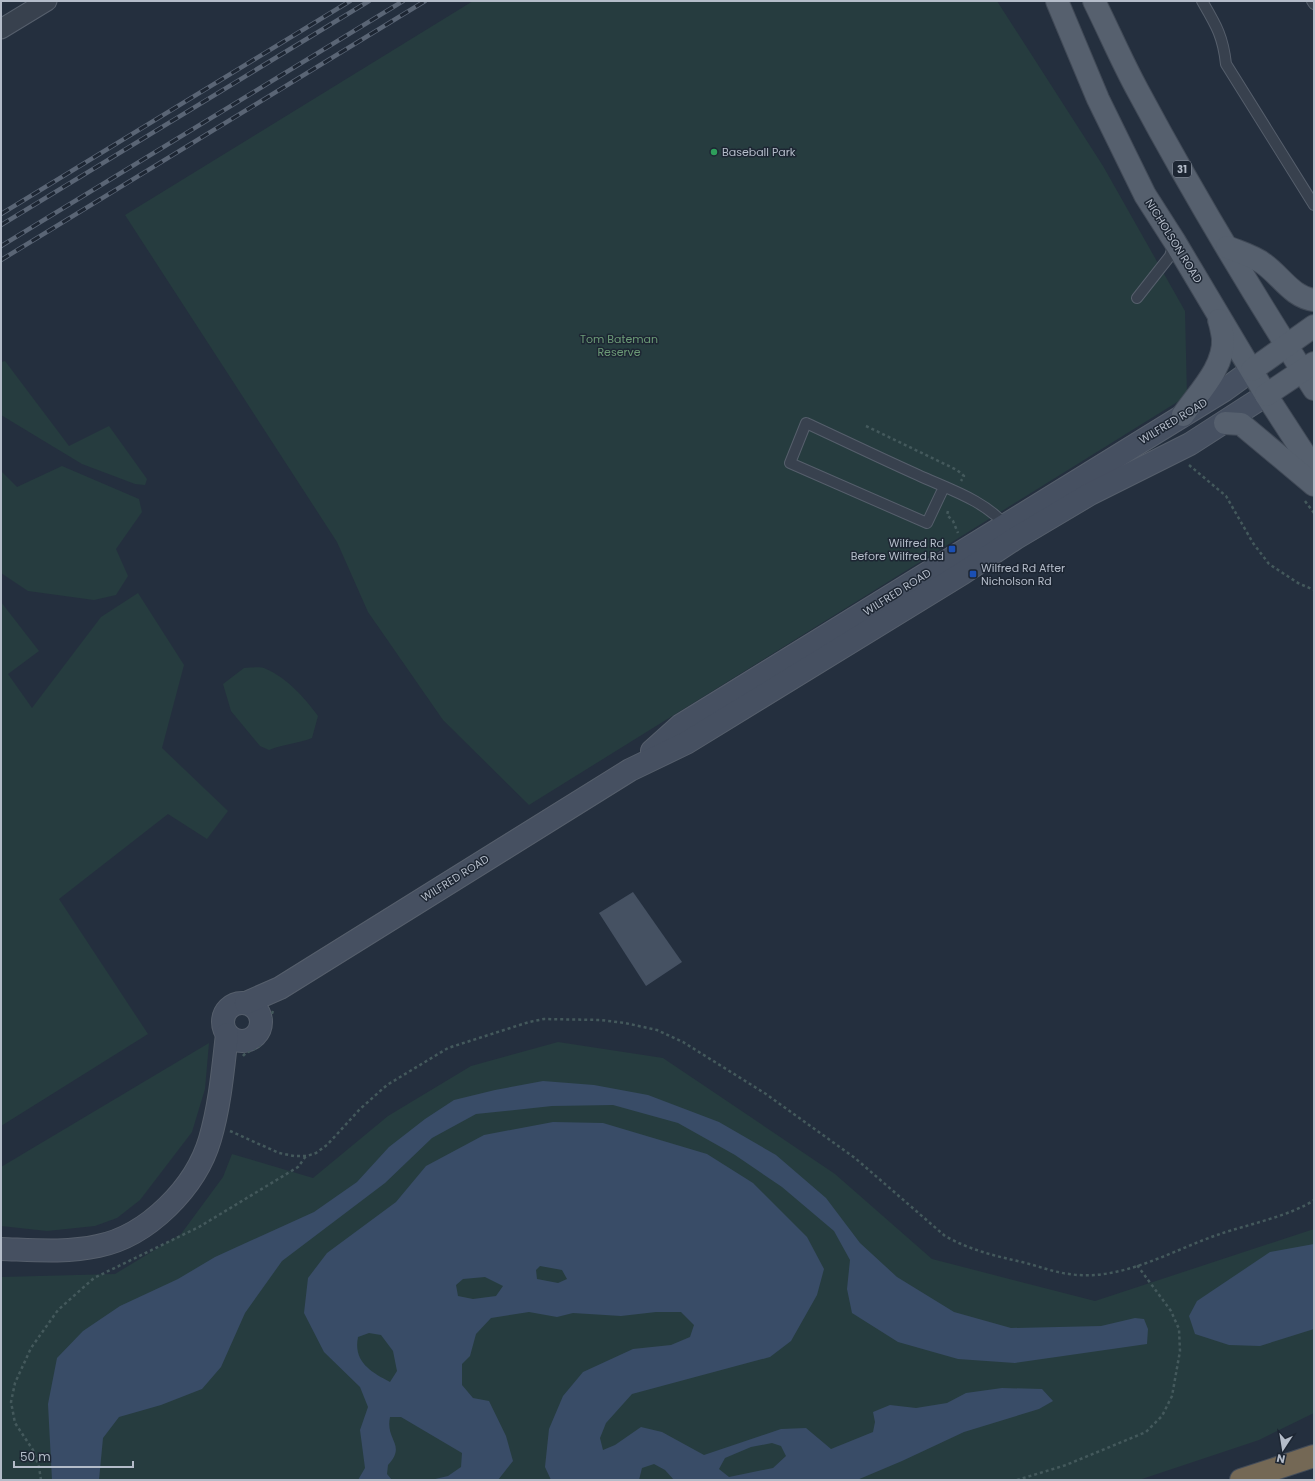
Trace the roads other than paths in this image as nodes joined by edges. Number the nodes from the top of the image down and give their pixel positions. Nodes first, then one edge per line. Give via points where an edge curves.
1 (47, 1) edge
2 (1057, 1) edge
3 (1094, 1) edge
4 (1202, 1) edge
5 (1312, 1) edge
6 (1314, 4) edge
7 (1, 29) edge
8 (1314, 205) edge
9 (1175, 242) junction
10 (1227, 247) junction
11 (1137, 298) dead end
12 (1314, 300) edge
13 (1218, 315) junction
14 (1314, 326) edge
15 (1286, 345) junction
16 (1308, 366) edge
17 (1252, 370) junction
18 (1314, 389) edge
19 (1266, 395) junction
20 (1183, 415) junction
21 (1225, 423) junction
22 (1314, 469) edge
23 (1314, 485) edge
24 (944, 487) junction
25 (1011, 531) junction
26 (265, 1003) junction
27 (232, 1052) junction
28 (1, 1249) edge
29 (1314, 1456) edge
30 (1241, 1480) edge

1 - 7 street
2 - 9 main road, NICHOLSON ROAD via 1098,99 1128,161 1145,195
3 - 10 main road, 31 via 1141,96
4 - 8 lane via 1219,29 1226,64
5 - 6 lane
9 - 11 lane via 1170,256
9 - 13 main road, NICHOLSON ROAD
10 - 12 main road via 1264,264 1306,299
10 - 15 main road, 31
13 - 17 main road, NICHOLSON ROAD
13 - 20 main road via 1223,339 1222,351 1215,369
14 - 15 main road
15 - 16 main road, 31
15 - 17 main road
16 - 18 main road, 31
16 - 19 main road
17 - 19 main road, NICHOLSON ROAD
17 - 20 main road, WILFRED ROAD
19 - 21 main road, WILFRED ROAD
19 - 22 main road, NICHOLSON ROAD
20 - 25 main road, WILFRED ROAD
21 - 23 main road via 1241,424
21 - 25 main road, WILFRED ROAD via 1190,444
24 - 24 lane via 806,423 790,462 927,523
24 - 25 lane via 975,501
25 - 26 main road, WILFRED ROAD via 963,572 686,743 630,770
26 - 27 main road via 257,1033
26 - 27 main road, WILFRED ROAD via 233,1005 225,1012 223,1025
27 - 28 main road via 210,1141 194,1174 168,1207 120,1240 98,1246 63,1250
29 - 30 highway

